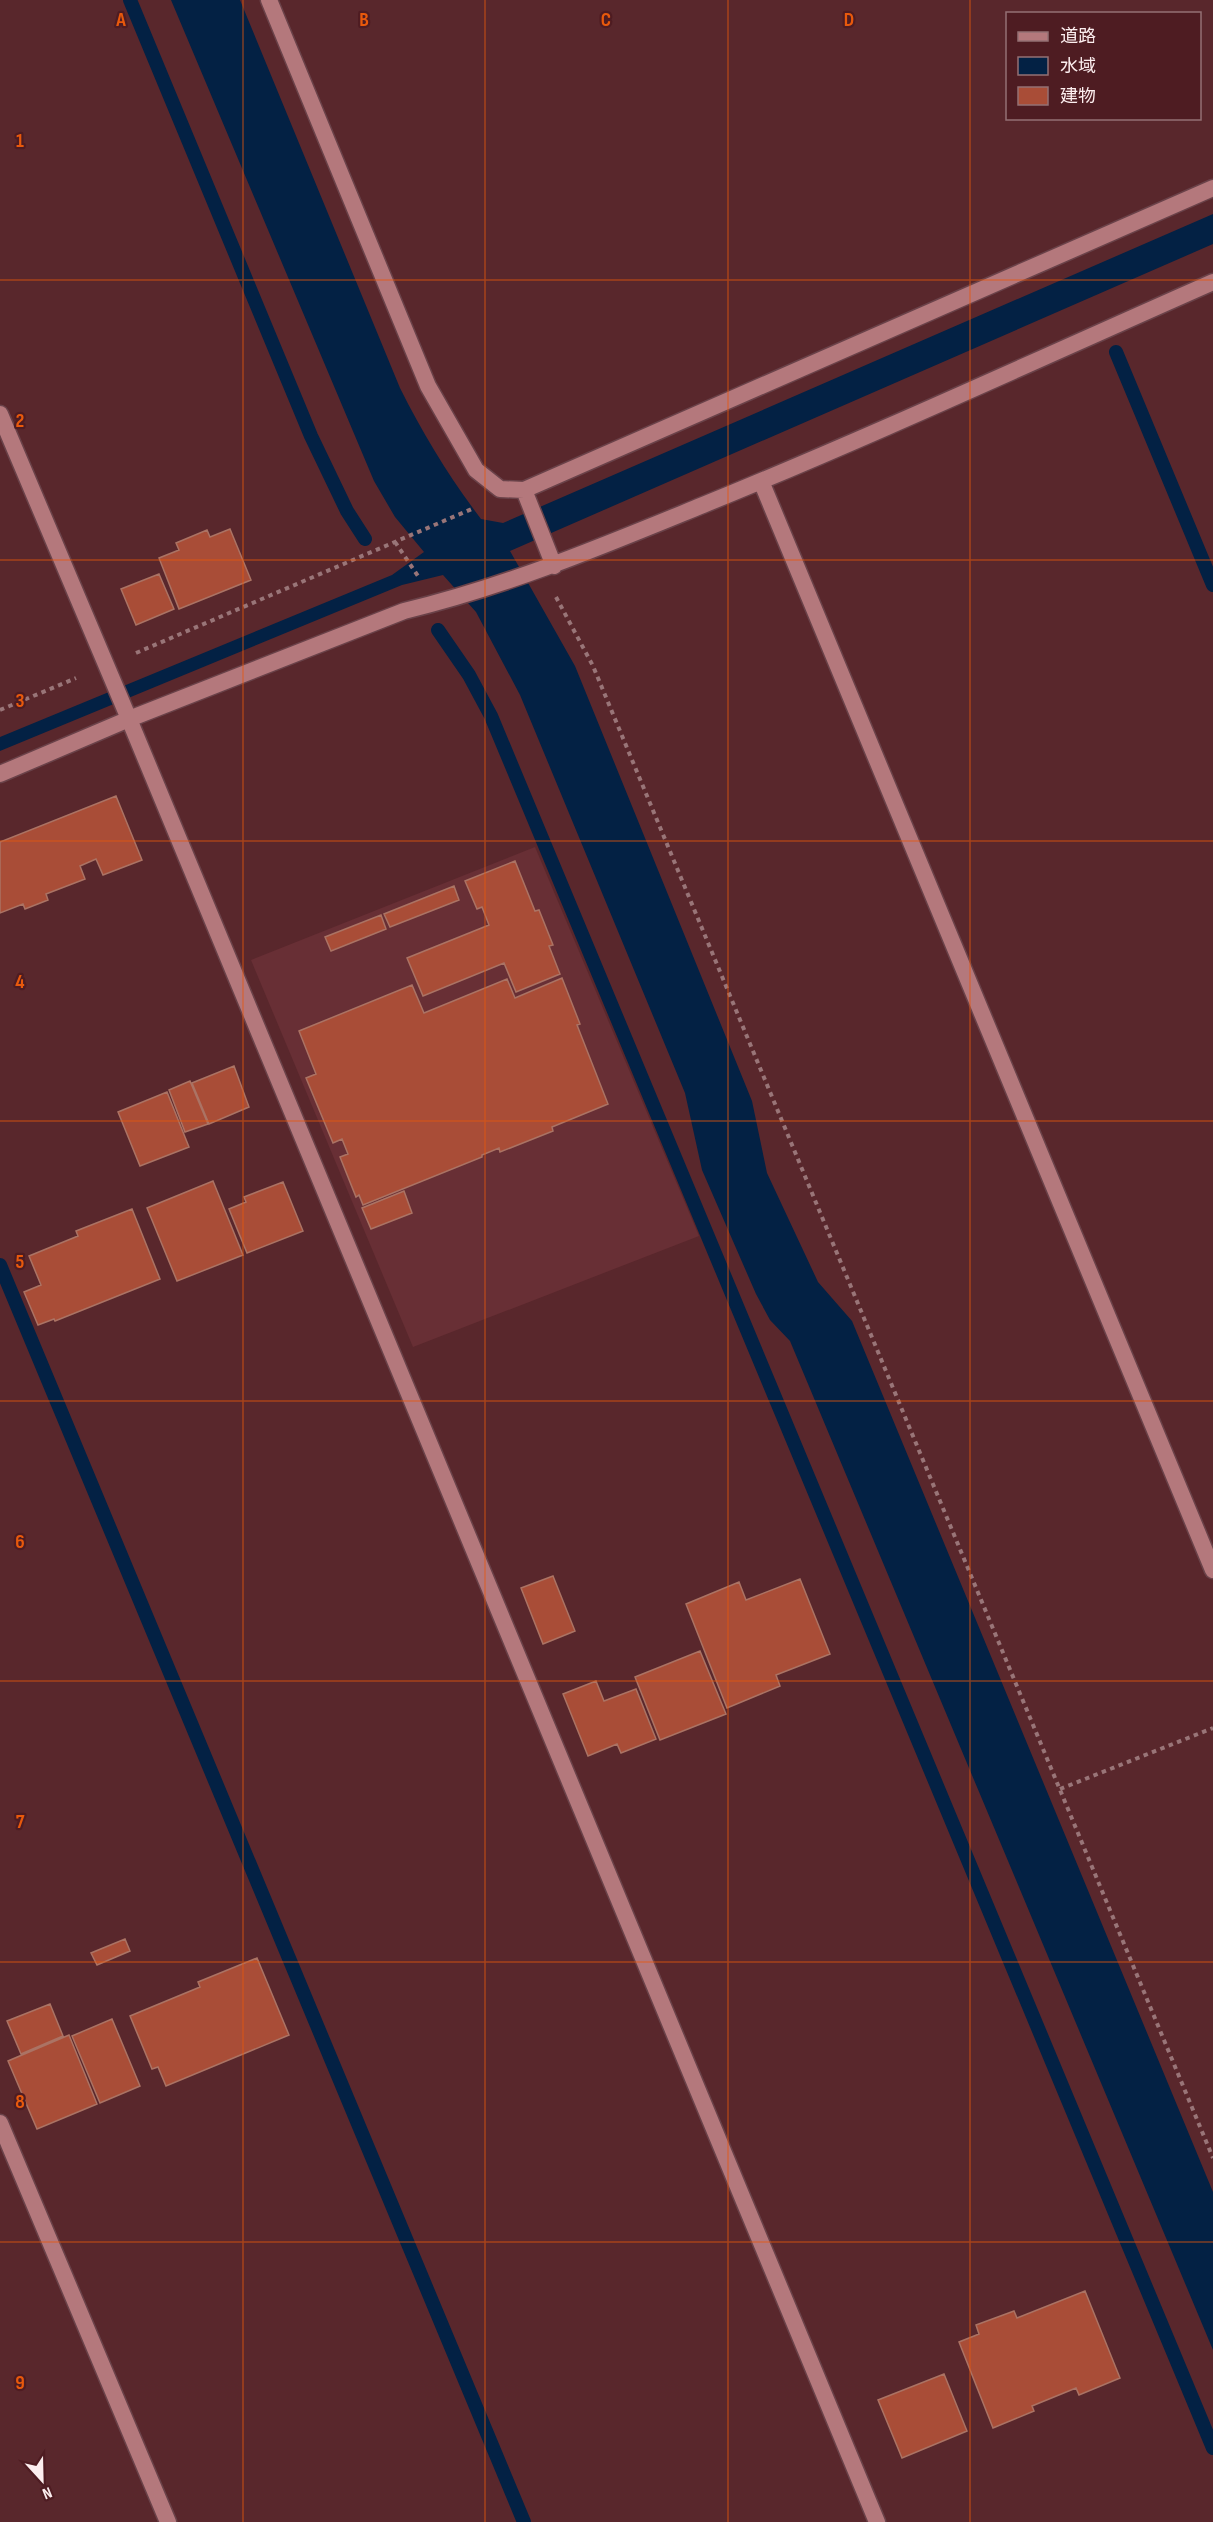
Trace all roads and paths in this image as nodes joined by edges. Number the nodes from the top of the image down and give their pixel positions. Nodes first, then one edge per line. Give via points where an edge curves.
1 (269, 0) edge
2 (1213, 188) edge
3 (1213, 282) edge
4 (0, 414) edge
5 (761, 481) junction
6 (526, 495) junction
7 (477, 507) dead end
8 (395, 542) junction
9 (405, 557) dead end
10 (544, 566) junction
11 (109, 672) junction
12 (0, 710) edge
13 (129, 719) junction
14 (0, 774) edge
15 (1213, 1570) edge
16 (1213, 1728) edge
17 (1060, 1789) junction
18 (0, 2123) edge
19 (1213, 2158) edge
20 (168, 2522) edge
21 (877, 2522) edge

1 - 6 street via 428,386 476,470 501,489
2 - 6 street
3 - 5 street
4 - 11 street
5 - 10 street
5 - 15 street
6 - 10 street
7 - 8 path
8 - 9 path
8 - 11 path
10 - 13 street via 446,601 404,610
10 - 17 path via 593,666
11 - 12 path
11 - 13 street
13 - 14 street
13 - 21 street
16 - 17 path
17 - 19 path
18 - 20 street

